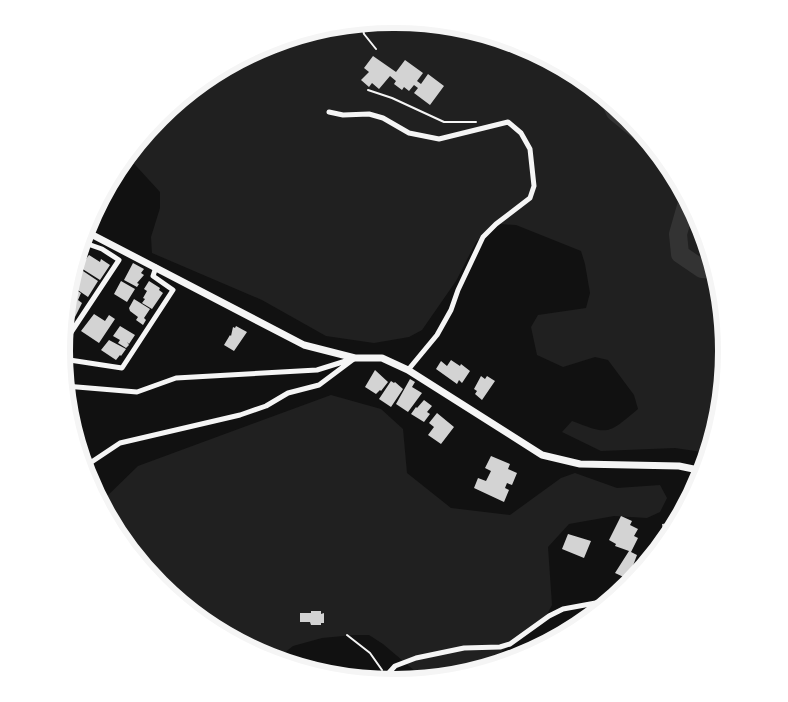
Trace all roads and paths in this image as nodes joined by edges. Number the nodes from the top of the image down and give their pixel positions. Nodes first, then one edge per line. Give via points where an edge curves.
1 (363, 29) edge
2 (376, 49) dead end
3 (368, 90) dead end
4 (329, 112) dead end
5 (480, 122) dead end
6 (92, 235) edge
7 (89, 244) edge
8 (156, 267) junction
9 (71, 333) edge
10 (354, 358) junction
11 (70, 360) edge
12 (408, 370) junction
13 (72, 387) edge
14 (91, 463) edge
15 (695, 469) edge
16 (597, 603) edge
17 (347, 635) dead end
18 (385, 674) edge
19 (388, 674) edge

1 - 2 path
3 - 5 path via 444,122
4 - 12 street via 370,114 409,133 439,140 508,122 521,133 530,149 534,186 530,198 483,237 437,335
6 - 8 main road
7 - 9 street via 120,260
8 - 10 main road via 304,345
8 - 11 street via 153,276 173,290 122,368
10 - 12 main road via 382,358
10 - 13 street via 317,370 176,378 136,392
10 - 14 street via 319,385 288,393 266,406 240,414 120,443
12 - 15 main road via 542,455 580,464 679,466
16 - 19 street via 550,616 510,644 464,648 416,658 395,666
17 - 18 path via 370,653

